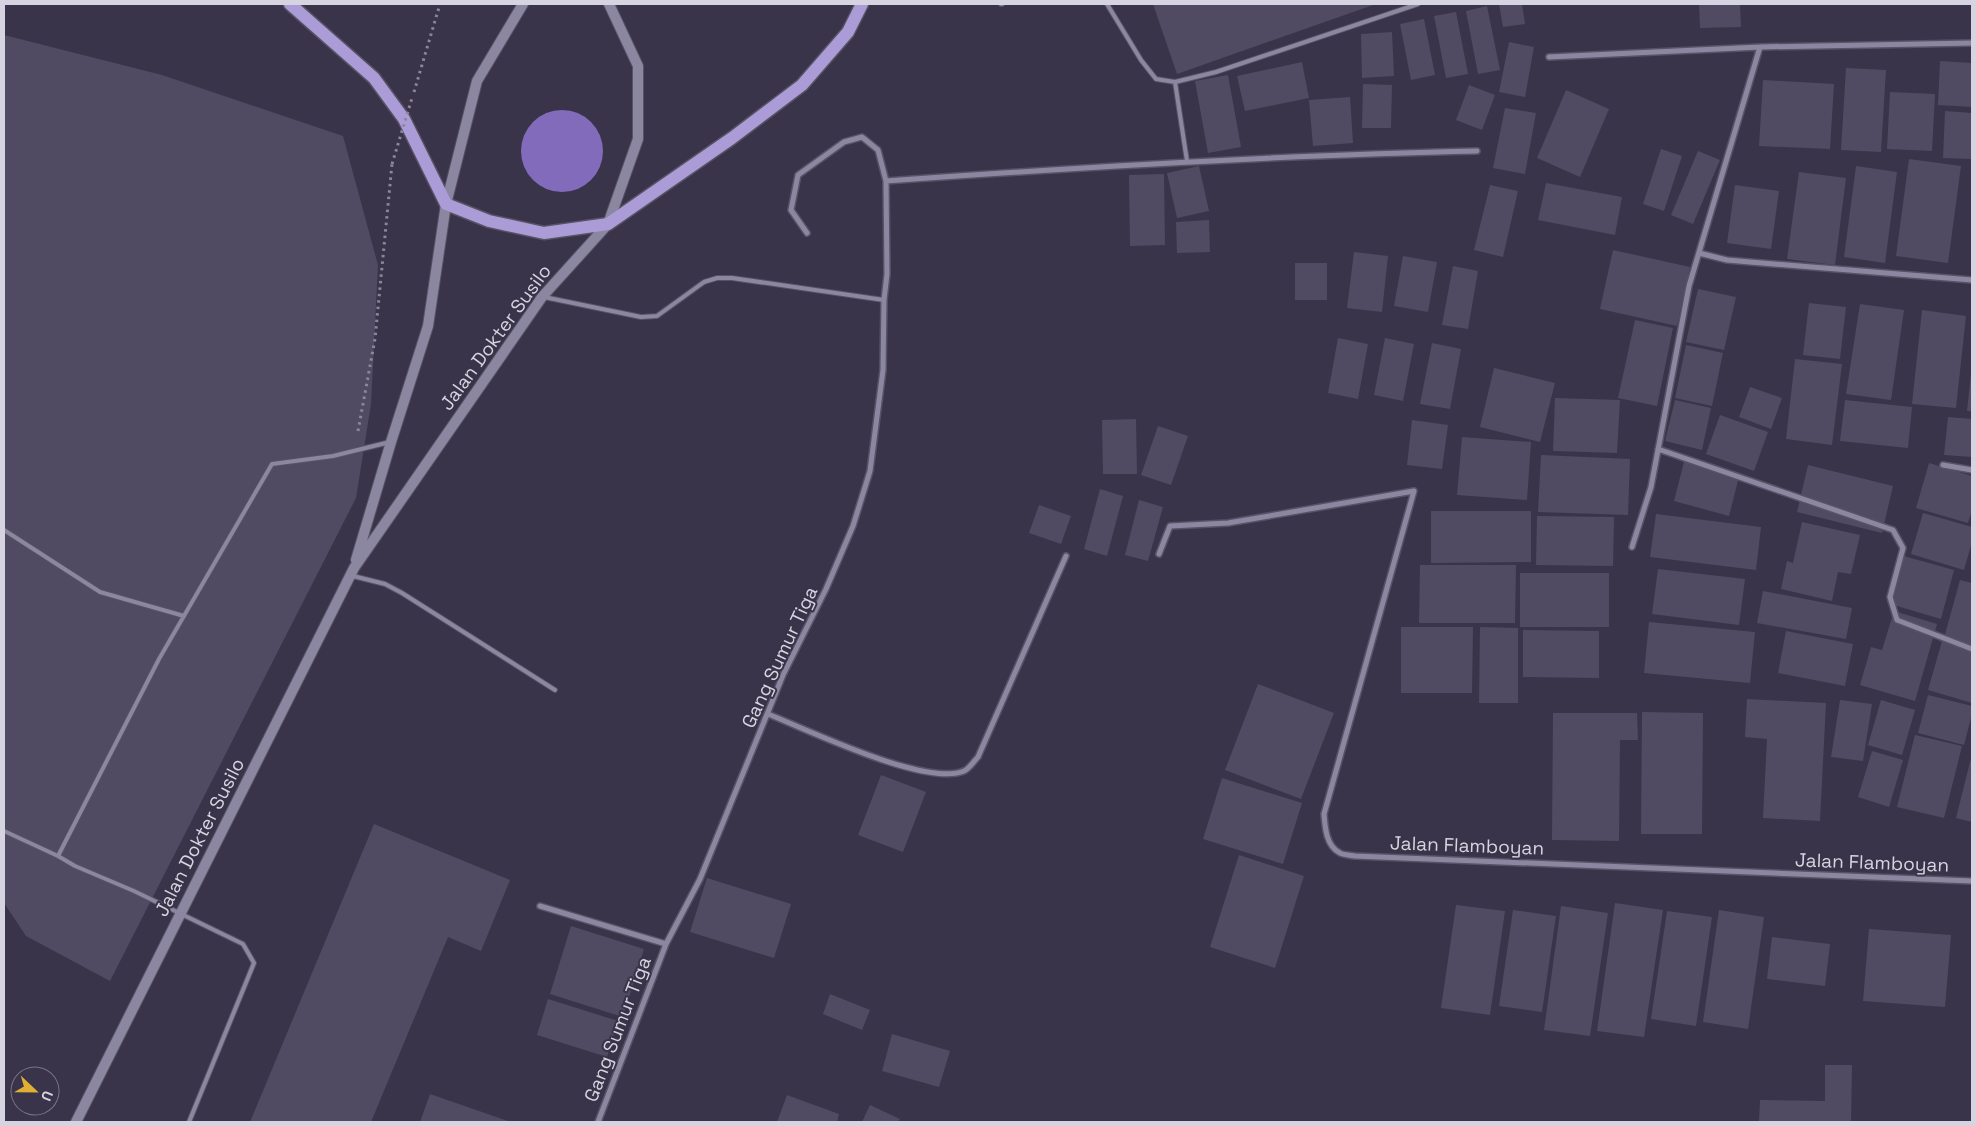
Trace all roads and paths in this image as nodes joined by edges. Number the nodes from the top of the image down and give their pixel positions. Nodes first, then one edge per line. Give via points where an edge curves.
1 (290, 4) edge
2 (440, 4) edge
3 (523, 4) edge
4 (609, 4) edge
5 (862, 4) edge
6 (1107, 4) edge
7 (1418, 4) edge
8 (1972, 43) edge
9 (1760, 47) junction
10 (1549, 56) dead end
11 (1176, 82) junction
12 (1477, 151) dead end
13 (1187, 162) junction
14 (886, 181) junction
15 (446, 204) junction
16 (608, 224) junction
17 (807, 233) dead end
18 (1699, 253) junction
19 (1972, 280) edge
20 (542, 297) junction
21 (884, 300) junction
22 (391, 442) junction
23 (1658, 449) junction
24 (354, 451) junction
25 (1943, 465) dead end
26 (1972, 470) edge
27 (4, 530) edge
28 (1632, 547) dead end
29 (1159, 554) dead end
30 (1066, 556) dead end
31 (352, 572) junction
32 (184, 616) junction
33 (1972, 649) edge
34 (556, 690) dead end
35 (768, 714) junction
36 (4, 831) edge
37 (58, 856) junction
38 (1972, 881) edge
39 (540, 906) dead end
40 (179, 915) junction
41 (666, 944) junction
42 (76, 1122) edge
43 (189, 1122) edge
44 (598, 1122) edge

1 - 15 main road via 374,78 404,120
2 - 24 path, bridge via 392,164 375,339
3 - 15 main road, Jalan Dokter Susilo via 478,81
4 - 16 main road, Jalan Dokter Susilo via 638,66 638,139
5 - 16 main road via 848,32 802,85
6 - 11 lane via 1156,79
7 - 11 lane via 1216,72
8 - 9 street
9 - 10 street
9 - 18 street
11 - 13 lane
12 - 13 street
13 - 14 street
14 - 17 street, Gang Sumur Tiga via 878,150 862,137 844,142 798,175 791,210
14 - 21 street, Gang Sumur Tiga via 887,274
15 - 16 main road via 489,221 544,233
15 - 22 main road, Jalan Dokter Susilo via 428,326
16 - 20 main road, Jalan Dokter Susilo
18 - 19 street via 1727,260
18 - 23 street via 1682,315
20 - 21 lane via 641,317 657,316 704,282 732,278
20 - 31 main road, Jalan Dokter Susilo
21 - 35 street, Gang Sumur Tiga via 883,370 870,471 853,526
22 - 24 lane
22 - 31 main road, Jalan Dokter Susilo
23 - 28 street
23 - 33 street via 1893,530 1903,548 1890,597 1897,620
24 - 32 lane via 272,464
25 - 26 street
27 - 32 lane via 100,592
29 - 38 street, Jalan Flamboyan via 1170,526 1228,523 1414,491 1324,814 1329,841 1339,853
30 - 35 street via 978,757 966,770 949,773 918,771
31 - 34 lane via 402,593
31 - 40 main road, Jalan Dokter Susilo
32 - 37 lane
35 - 41 street, Gang Sumur Tiga via 700,879
36 - 37 lane
37 - 40 lane
39 - 41 street
40 - 42 main road, Jalan Dokter Susilo
40 - 43 lane via 244,944 254,963
41 - 44 street, Gang Sumur Tiga

